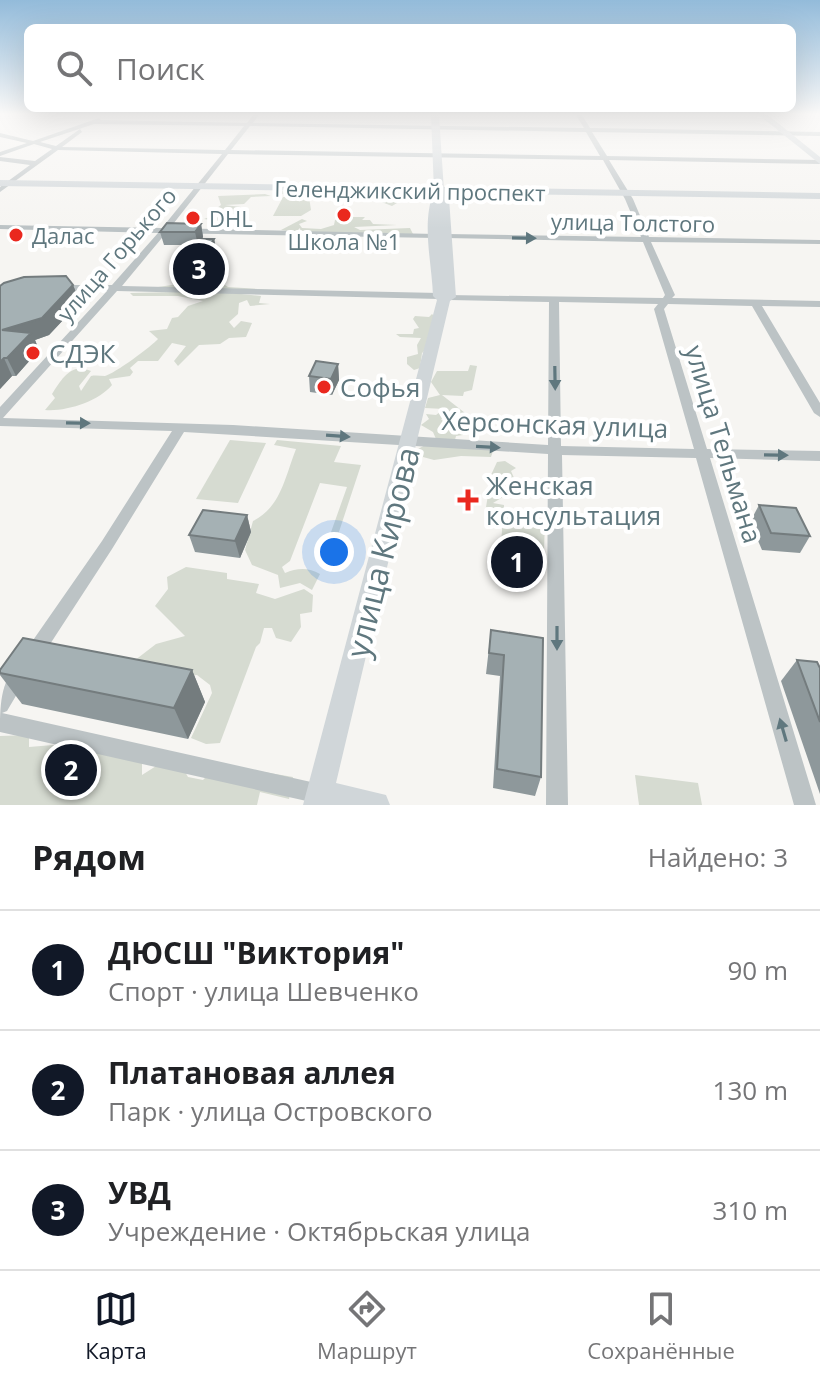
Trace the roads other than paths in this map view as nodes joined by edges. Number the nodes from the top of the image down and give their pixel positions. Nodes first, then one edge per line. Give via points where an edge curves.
1 (227, 152) edge
2 (50, 153) edge
3 (287, 153) edge
4 (602, 153) edge
5 (438, 154) junction
6 (0, 157) edge
7 (605, 158) junction
8 (820, 161) edge
9 (34, 163) junction
10 (3, 186) edge
11 (202, 187) junction
12 (439, 191) junction
13 (626, 193) junction
14 (820, 196) edge
15 (0, 227) edge
16 (164, 230) junction
17 (441, 236) junction
18 (649, 241) junction
19 (820, 242) edge
20 (46, 286) edge
21 (114, 290) junction
22 (445, 297) junction
23 (554, 300) junction
24 (664, 302) junction
25 (755, 303) junction
26 (820, 304) edge
27 (820, 413) edge
28 (0, 415) edge
29 (0, 422) edge
30 (181, 427) junction
31 (410, 441) junction
32 (556, 450) junction
33 (702, 453) junction
34 (820, 456) edge
35 (0, 704) edge
36 (0, 722) edge
37 (318, 800) edge
38 (376, 805) edge
39 (557, 805) edge
40 (805, 805) edge

1 - 11 street, улица Горького
2 - 9 street
3 - 5 street
4 - 7 street, улица Тельмана
5 - 7 street
5 - 12 main road, улица Кирова
6 - 9 street
7 - 8 street
7 - 13 street, улица Тельмана
9 - 10 street
10 - 11 main road, Геленджикский проспект
11 - 12 main road, Геленджикский проспект
11 - 16 street, улица Горького
12 - 13 main road, Геленджикский проспект
12 - 17 main road, улица Кирова via 434,197
13 - 14 main road, Геленджикский проспект
13 - 18 street, улица Тельмана
15 - 16 street, улица Толстого
16 - 17 street, улица Толстого
16 - 21 street, улица Горького
17 -> 18 street, улица Толстого
17 - 22 main road, улица Кирова
18 - 19 street, улица Толстого
18 - 24 street, улица Тельмана via 670,295
20 - 21 street
21 - 22 street
21 - 28 street, улица Горького
22 - 23 street
22 - 31 main road, улица Кирова
23 - 24 street
23 -> 32 street
24 - 25 street
24 - 33 street, улица Тельмана via 659,309
25 - 26 street
25 - 27 street
29 -> 30 street, Херсонская улица
30 -> 31 street, Херсонская улица
30 - 35 street
31 -> 32 street, Херсонская улица
31 - 37 main road, улица Кирова
32 - 33 street, Херсонская улица
32 -> 39 street
33 -> 34 street, Херсонская улица
40 -> 33 street, улица Тельмана
36 - 37 street
37 - 38 main road

